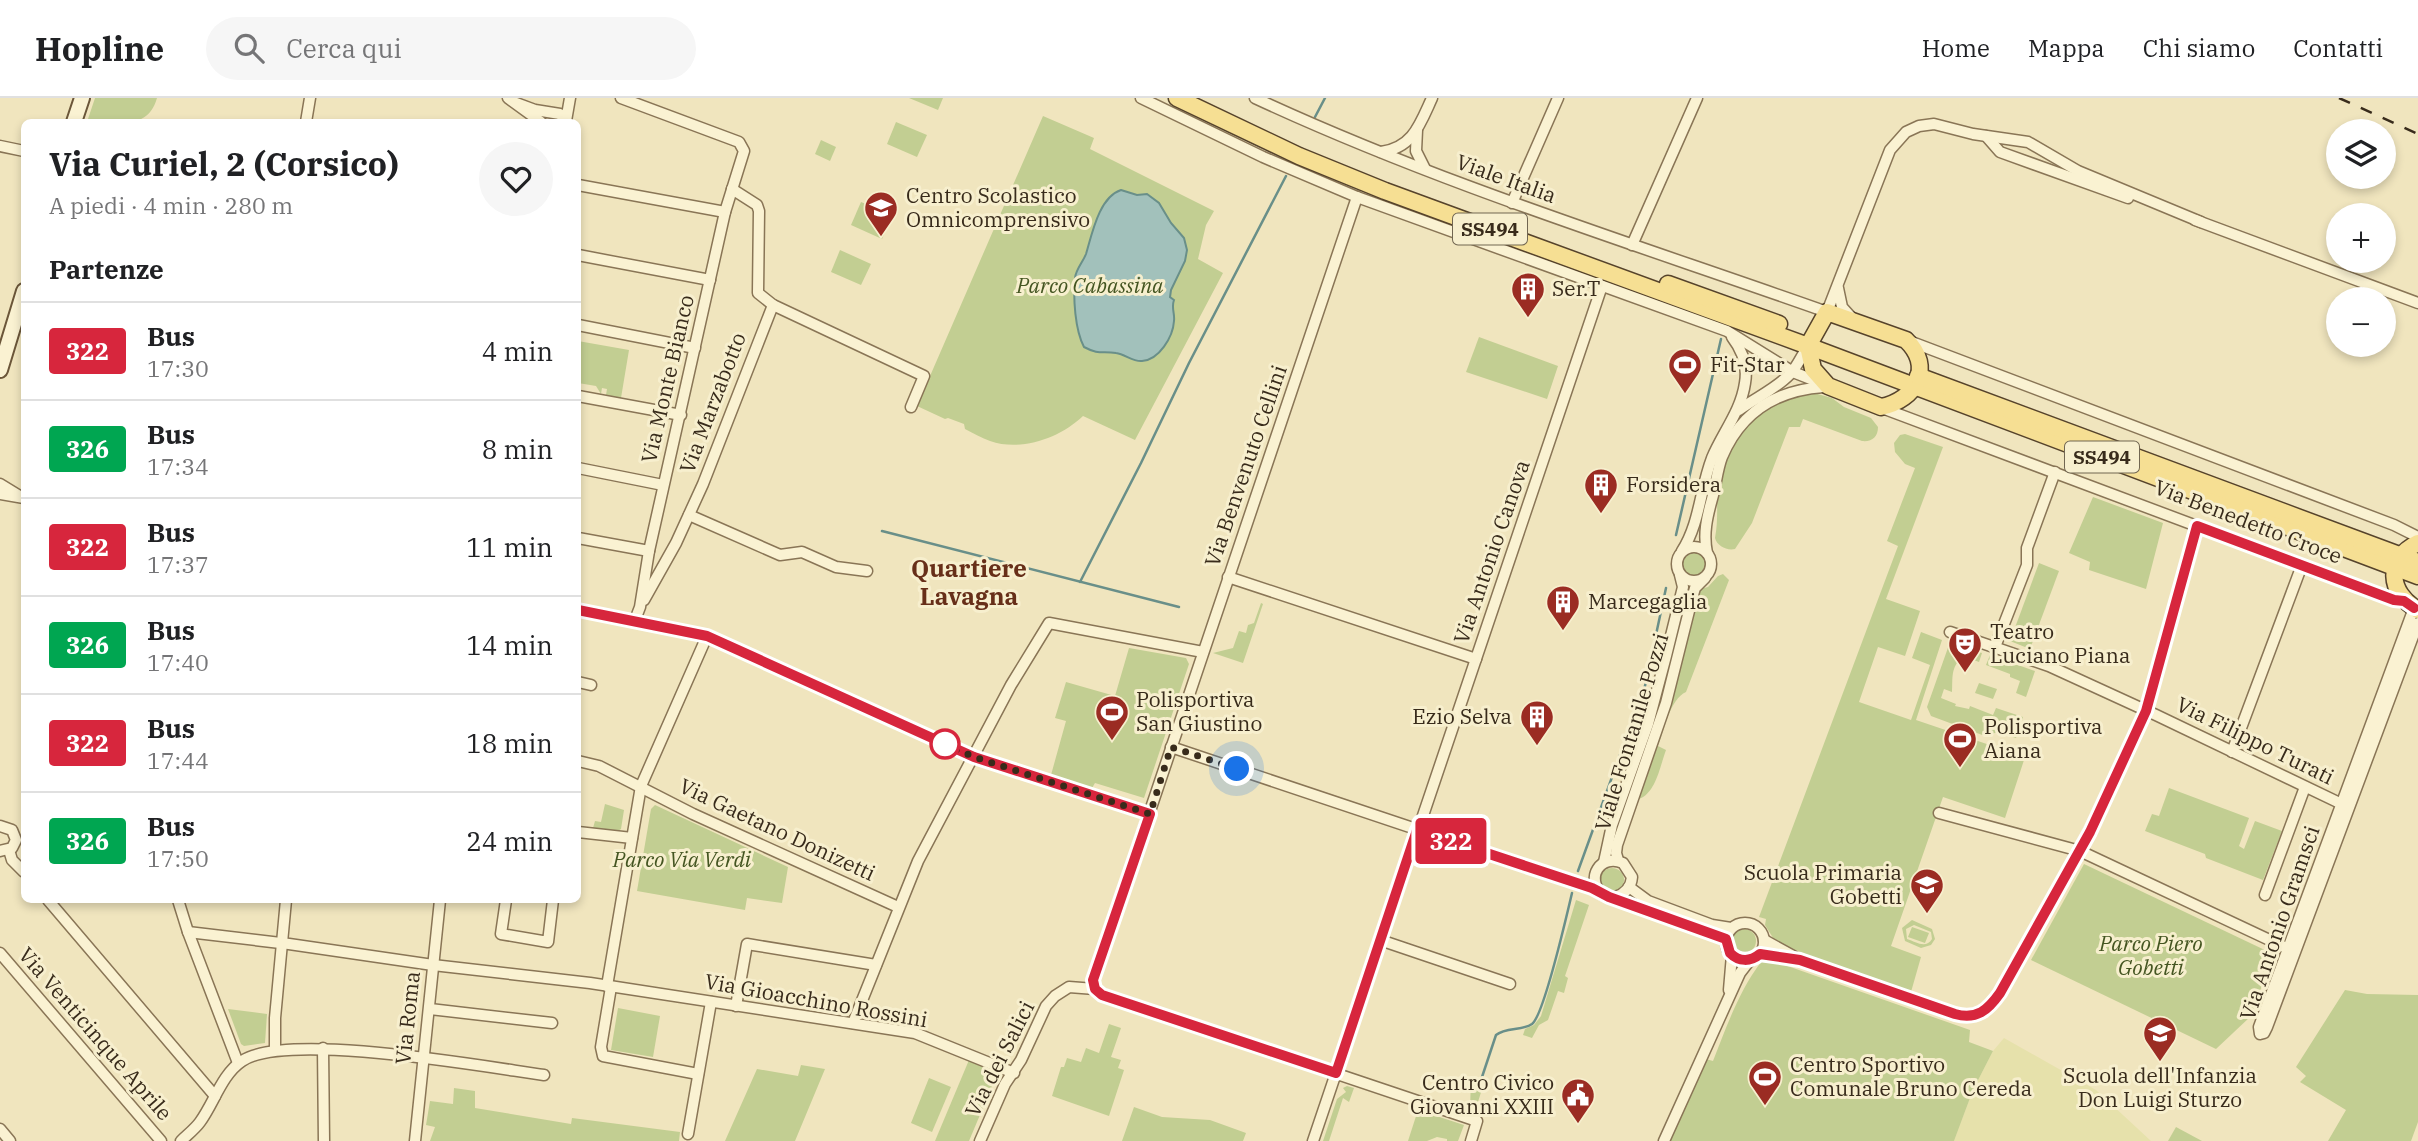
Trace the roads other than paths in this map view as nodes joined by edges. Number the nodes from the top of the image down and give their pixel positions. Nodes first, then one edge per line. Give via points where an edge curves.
1 (82, 98) edge
2 (310, 98) edge
3 (564, 98) edge
4 (570, 98) edge
5 (621, 98) edge
6 (1141, 98) edge
7 (1177, 98) edge
8 (1201, 98) edge
9 (1255, 98) edge
10 (1432, 98) edge
11 (1558, 98) edge
12 (1698, 98) edge
13 (512, 101) edge
14 (553, 113) junction
15 (76, 119) edge
16 (306, 119) edge
17 (538, 119) edge
18 (546, 119) edge
19 (564, 119) edge
20 (566, 119) edge
21 (1417, 130) junction
22 (1986, 136) junction
23 (0, 146) edge
24 (21, 150) edge
25 (1380, 152) junction
26 (1425, 170) junction
27 (581, 187) edge
28 (732, 189) junction
29 (1357, 197) junction
30 (1512, 202) junction
31 (725, 212) junction
32 (2201, 222) junction
33 (1486, 228) junction
34 (1632, 245) junction
35 (581, 256) edge
36 (1555, 269) junction
37 (710, 280) junction
38 (1602, 286) junction
39 (1838, 288) junction
40 (21, 300) edge
41 (2418, 303) edge
42 (773, 304) junction
43 (1805, 304) junction
44 (1827, 312) junction
45 (1858, 323) junction
46 (581, 326) edge
47 (1727, 331) junction
48 (1906, 340) junction
49 (1810, 341) junction
50 (695, 348) junction
51 (0, 370) edge
52 (1793, 372) junction
53 (1916, 381) junction
54 (1828, 386) junction
55 (581, 397) edge
56 (911, 407) dead end
57 (1881, 407) junction
58 (1738, 410) junction
59 (681, 415) junction
60 (581, 469) edge
61 (2055, 472) junction
62 (0, 484) edge
63 (663, 485) junction
64 (0, 494) edge
65 (21, 497) edge
66 (21, 498) edge
67 (689, 515) junction
68 (2197, 526) junction
69 (2418, 537) edge
70 (581, 539) edge
71 (2418, 542) edge
72 (649, 551) junction
73 (1682, 551) junction
74 (1707, 553) junction
75 (2398, 562) junction
76 (2418, 562) edge
77 (2302, 565) junction
78 (867, 571) dead end
79 (1680, 575) junction
80 (2418, 576) edge
81 (1228, 577) junction
82 (1705, 578) junction
83 (640, 607) junction
84 (581, 611) edge
85 (2414, 611) edge
86 (635, 620) junction
87 (1950, 632) dead end
88 (707, 636) junction
89 (1995, 647) junction
90 (1203, 652) junction
91 (1476, 659) junction
92 (581, 683) edge
93 (591, 685) dead end
94 (2146, 711) junction
95 (1171, 747) junction
96 (2232, 752) junction
97 (974, 757) junction
98 (581, 762) edge
99 (641, 786) junction
100 (2305, 787) junction
101 (2345, 805) junction
102 (1939, 813) dead end
103 (1150, 814) junction
104 (0, 827) edge
105 (1417, 830) junction
106 (581, 832) edge
107 (632, 838) junction
108 (12, 848) edge
109 (2080, 850) junction
110 (1618, 860) junction
111 (1604, 862) junction
112 (21, 869) edge
113 (1595, 873) junction
114 (1570, 881) junction
115 (1629, 887) junction
116 (1603, 895) junction
117 (2265, 895) dead end
118 (1615, 897) junction
119 (51, 903) edge
120 (179, 903) edge
121 (286, 903) edge
122 (440, 903) edge
123 (506, 903) edge
124 (553, 903) edge
125 (898, 907) junction
126 (1731, 928) junction
127 (188, 932) junction
128 (1726, 939) junction
129 (1380, 940) junction
130 (1764, 940) junction
131 (282, 943) junction
132 (2291, 951) junction
133 (0, 953) edge
134 (1760, 954) junction
135 (1732, 955) junction
136 (1750, 960) junction
137 (1800, 960) junction
138 (433, 965) junction
139 (876, 965) junction
140 (1510, 984) dead end
141 (609, 986) junction
142 (1095, 989) junction
143 (1727, 1001) junction
144 (710, 1002) junction
145 (736, 1006) junction
146 (430, 1009) junction
147 (552, 1023) dead end
148 (853, 1023) junction
149 (323, 1048) junction
150 (275, 1050) junction
151 (424, 1059) junction
152 (239, 1063) junction
153 (1014, 1073) junction
154 (1336, 1073) junction
155 (544, 1074) dead end
156 (698, 1074) junction
157 (215, 1096) junction
158 (0, 1129) edge
159 (688, 1134) dead end
160 (10, 1141) edge
161 (161, 1141) edge
162 (181, 1141) edge
163 (324, 1141) edge
164 (415, 1141) edge
165 (980, 1141) edge
166 (1313, 1141) edge
167 (1471, 1141) edge
168 (1664, 1141) edge

1 - 15 street
2 - 16 street
3 - 14 street
4 - 20 street
5 - 28 street, Via Monte Bianco via 737,141 744,147
6 - 29 street
7 - 33 main road, SS494 via 1299,156
8 - 49 main road, SS494 via 1336,160
9 - 25 street, Viale Italia
10 - 21 street
11 - 30 street
12 - 34 street
13 - 14 street
13 - 17 street
14 - 18 street
14 - 19 street
21 - 25 street via 1402,146
21 - 26 street via 1416,151
22 - 32 street via 2028,142 2078,171
22 - 32 street via 2000,152
22 - 39 street via 1934,124 1919,126 1896,141
23 - 24 street
25 - 26 street, Viale Italia
26 - 30 street, Viale Italia
27 - 31 street
28 - 31 street, Via Monte Bianco
28 - 42 street via 757,205 757,289
29 - 36 street
29 - 81 street, Via Benvenuto Cellini
30 - 34 street, Viale Italia
31 - 37 street, Via Monte Bianco
32 - 41 street
33 - 36 street
33 - 49 main road, SS494
34 - 43 street, Viale Italia
35 - 37 street
36 - 38 street
37 - 50 street, Via Monte Bianco
38 - 47 street
38 - 91 street, Via Antonio Canova
39 - 43 street via 1825,299
39 - 44 street
39 - 45 street via 1842,307
40 - 51 street
42 - 56 street via 924,376
42 - 67 street, Via Marzabotto
43 - 44 street
44 - 45 main road
44 - 49 main road
45 - 48 main road
46 - 50 street
47 - 52 street
47 - 58 street via 1744,362 1745,385
48 - 53 main road via 1917,355 1920,369
48 - 69 street via 2224,458
49 - 52 street
49 - 53 main road, SS494
49 - 54 main road via 1811,365
50 - 59 street, Via Monte Bianco
52 - 54 street
52 - 58 street
53 - 57 main road via 1906,399
53 - 75 main road, SS494
54 - 57 main road, Via Benedetto Croce
54 - 74 street, Viale Fontanile Pozzi via 1772,399 1738,430 1718,468 1704,538
55 - 59 street
57 - 61 street, Via Benedetto Croce
58 - 73 street, Viale Fontanile Pozzi via 1713,457 1691,537
59 - 63 street, Via Monte Bianco
60 - 63 street
61 - 68 street, Via Benedetto Croce
61 - 89 street via 2027,548 2027,565
62 - 65 street
63 - 72 street, Via Monte Bianco
64 - 66 street
67 - 78 street via 780,555 802,552 836,568
67 - 83 street, Via Marzabotto
68 - 77 street, Via Benedetto Croce
68 - 94 street
70 - 72 street
71 - 75 main road
72 - 83 street, Via Monte Bianco
73 - 74 street via 1697,547
73 - 79 street, Viale Fontanile Pozzi via 1676,560
74 - 82 street, Viale Fontanile Pozzi via 1711,568
75 - 76 main road, SS494
75 - 80 main road, SS494
75 - 85 main road via 2395,588
77 - 85 street, Via Benedetto Croce
77 - 96 street
79 - 82 street via 1689,581
79 - 111 street, Viale Fontanile Pozzi via 1683,587 1666,656
81 - 90 street, Via Benvenuto Cellini
81 - 91 street
82 - 110 street, Viale Fontanile Pozzi via 1695,588 1666,703 1617,845
83 - 86 street, Via Monte Bianco
84 - 86 street
85 - 101 street, Via Antonio Gramsci
85 - 101 street, Via Antonio Gramsci
86 - 88 street
87 - 89 street, Via Filippo Turati
88 - 97 street
88 - 99 street
89 - 94 street, Via Filippo Turati via 2049,666
90 - 95 street, Via Benvenuto Cellini
90 - 97 street via 1049,623
91 - 105 street, Via Antonio Canova
92 - 93 street
94 - 96 street, Via Filippo Turati
94 - 109 street
95 - 103 street, Via Benvenuto Cellini
95 - 105 street
96 - 100 street, Via Filippo Turati
97 - 103 street
97 - 125 street
98 - 99 street, Via Gaetano Donizetti
99 - 107 street
99 - 125 street, Via Gaetano Donizetti
100 - 101 street, Via Filippo Turati
100 - 117 street
101 - 132 street, Via Antonio Gramsci
102 - 109 street
103 - 142 street, Via Benvenuto Cellini via 1093,980
104 - 108 street via 12,830 16,840
105 - 114 street
105 - 129 street, Via Antonio Canova
106 - 107 street
107 - 141 street
108 - 112 street via 12,860
109 - 132 street
109 - 137 street via 2000,993 1981,1014 1955,1014
110 - 111 street
110 - 115 street via 1630,871
111 - 113 street
113 - 114 street
113 - 116 street via 1595,885
114 - 116 street
115 - 118 street
115 - 126 street via 1648,901
116 - 118 street
118 - 128 street
119 - 157 street
120 - 127 street
121 - 131 street
122 - 138 street, Via Roma
123 - 124 street via 502,934 548,942
125 - 139 street
126 - 128 street
126 - 130 street via 1751,923 1760,929
127 - 131 street, Via Gioacchino Rossini
127 - 152 street
128 - 135 street
129 - 140 street
129 - 154 street, Via Antonio Canova
130 - 134 street
130 - 137 street
131 - 138 street, Via Gioacchino Rossini
131 - 150 street
132 - 132 street, Via Antonio Gramsci via 2258,1029 2260,1034 2267,1027
133 - 161 street, Via Venticinque Aprile
134 - 136 street
134 - 137 street
135 - 136 street
135 - 143 street
136 - 143 street
138 - 141 street, Via Gioacchino Rossini
138 - 146 street, Via Roma
139 - 145 street via 747,944
139 - 148 street
141 - 144 street, Via Gioacchino Rossini
141 - 156 street via 600,1046 603,1056
142 - 153 street, Via dei Salici via 1069,987 1055,996
142 - 154 street
143 - 168 street
144 - 145 street, Via Gioacchino Rossini
144 - 156 street
145 - 148 street, Via Gioacchino Rossini
146 - 147 street
146 - 151 street, Via Roma
148 - 153 street, Via Gioacchino Rossini via 915,1033
149 - 150 street
149 - 151 street
149 - 163 street
150 - 152 street
151 - 155 street
151 - 164 street, Via Roma
152 - 157 street
153 - 165 street, Via dei Salici
154 - 166 street, Via Antonio Canova
154 - 167 street via 1478,1121
156 - 159 street
157 - 162 street via 199,1123
158 - 160 street

